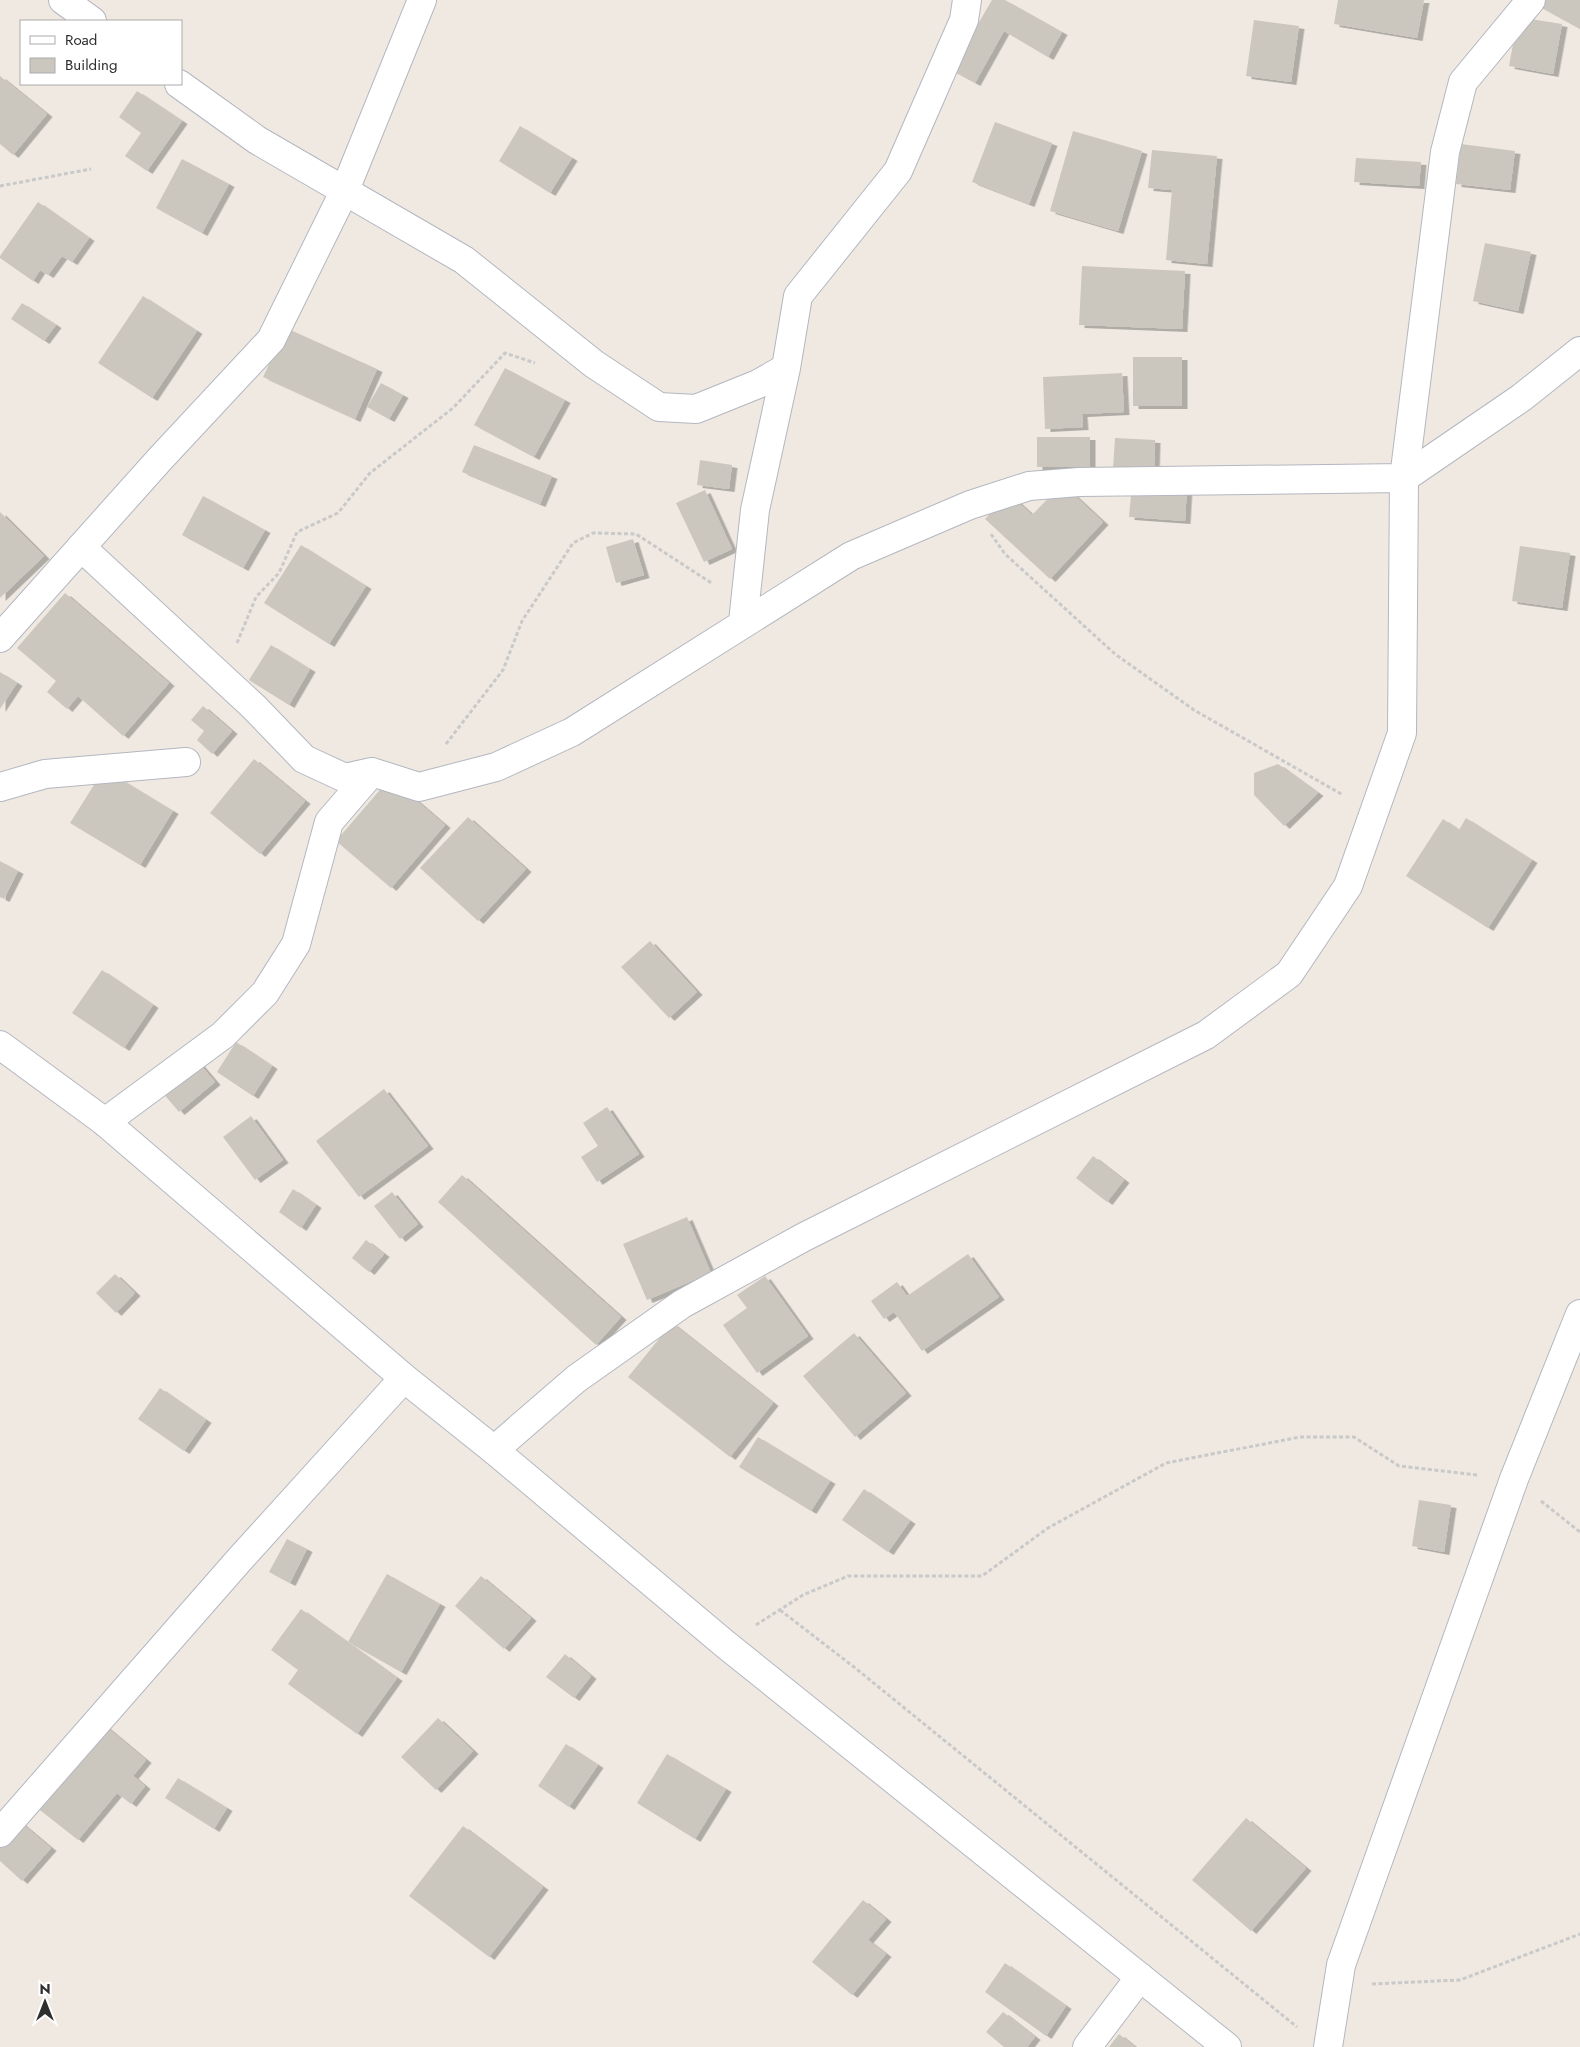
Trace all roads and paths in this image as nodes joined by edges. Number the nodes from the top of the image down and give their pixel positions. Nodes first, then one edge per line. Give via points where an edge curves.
1 (63, 0) edge
2 (422, 0) edge
3 (967, 0) edge
4 (1530, 0) edge
5 (91, 20) edge
6 (180, 85) edge
7 (91, 169) dead end
8 (0, 186) edge
9 (345, 190) junction
10 (1580, 351) edge
11 (538, 364) dead end
12 (786, 368) junction
13 (1404, 478) junction
14 (970, 505) junction
15 (81, 547) junction
16 (744, 613) junction
17 (0, 638) edge
18 (236, 645) dead end
19 (186, 762) dead end
20 (372, 772) junction
21 (0, 787) edge
22 (419, 787) junction
23 (1373, 813) junction
24 (0, 1045) edge
25 (105, 1122) junction
26 (1580, 1314) edge
27 (404, 1378) junction
28 (494, 1450) junction
29 (1514, 1480) junction
30 (1580, 1532) edge
31 (780, 1610) junction
32 (725, 1644) junction
33 (0, 1833) edge
34 (1580, 1934) edge
35 (1140, 1977) junction
36 (1338, 1986) junction
37 (1299, 2028) dead end
38 (1087, 2047) edge
39 (1227, 2047) edge
40 (1328, 2047) edge

1 - 5 street
2 - 9 street
3 - 12 street via 964,20 898,171 798,296
4 - 13 street via 1463,82 1445,152
6 - 9 street via 257,140
7 - 8 path
9 - 12 street via 464,260 594,364 660,408 696,409 758,384
9 - 15 street via 271,340
10 - 13 street via 1522,398
11 - 18 path via 505,354 453,408 370,473 338,514 297,532 278,573 256,597
12 - 16 street via 755,510
13 - 14 street via 1079,482 1029,486
13 - 23 street via 1402,733
14 - 16 street via 851,556
14 - 23 path via 1005,554 1115,654 1194,710
15 - 17 street
15 - 20 street via 254,707 304,759 345,778
16 - 22 street via 572,732 496,767
16 - 22 path via 636,534 593,533 573,543 522,621 503,670 453,733
19 - 21 street via 45,774
20 - 22 street
20 - 25 street via 329,822 296,944 265,993 223,1034
23 - 28 street via 1348,886 1289,974 1206,1034 804,1237 682,1304 576,1379
24 - 25 street
25 - 27 street
26 - 29 street
27 - 28 street
27 - 33 street
28 - 32 street
29 - 30 path
29 - 31 path via 1399,1466 1354,1436 1300,1436 1166,1463 1048,1528 982,1576 848,1576 803,1595
29 - 36 street via 1341,1965
31 - 32 path
31 - 37 path
32 - 35 street
34 - 36 path via 1460,1980
35 - 38 street
35 - 39 street
36 - 40 street

